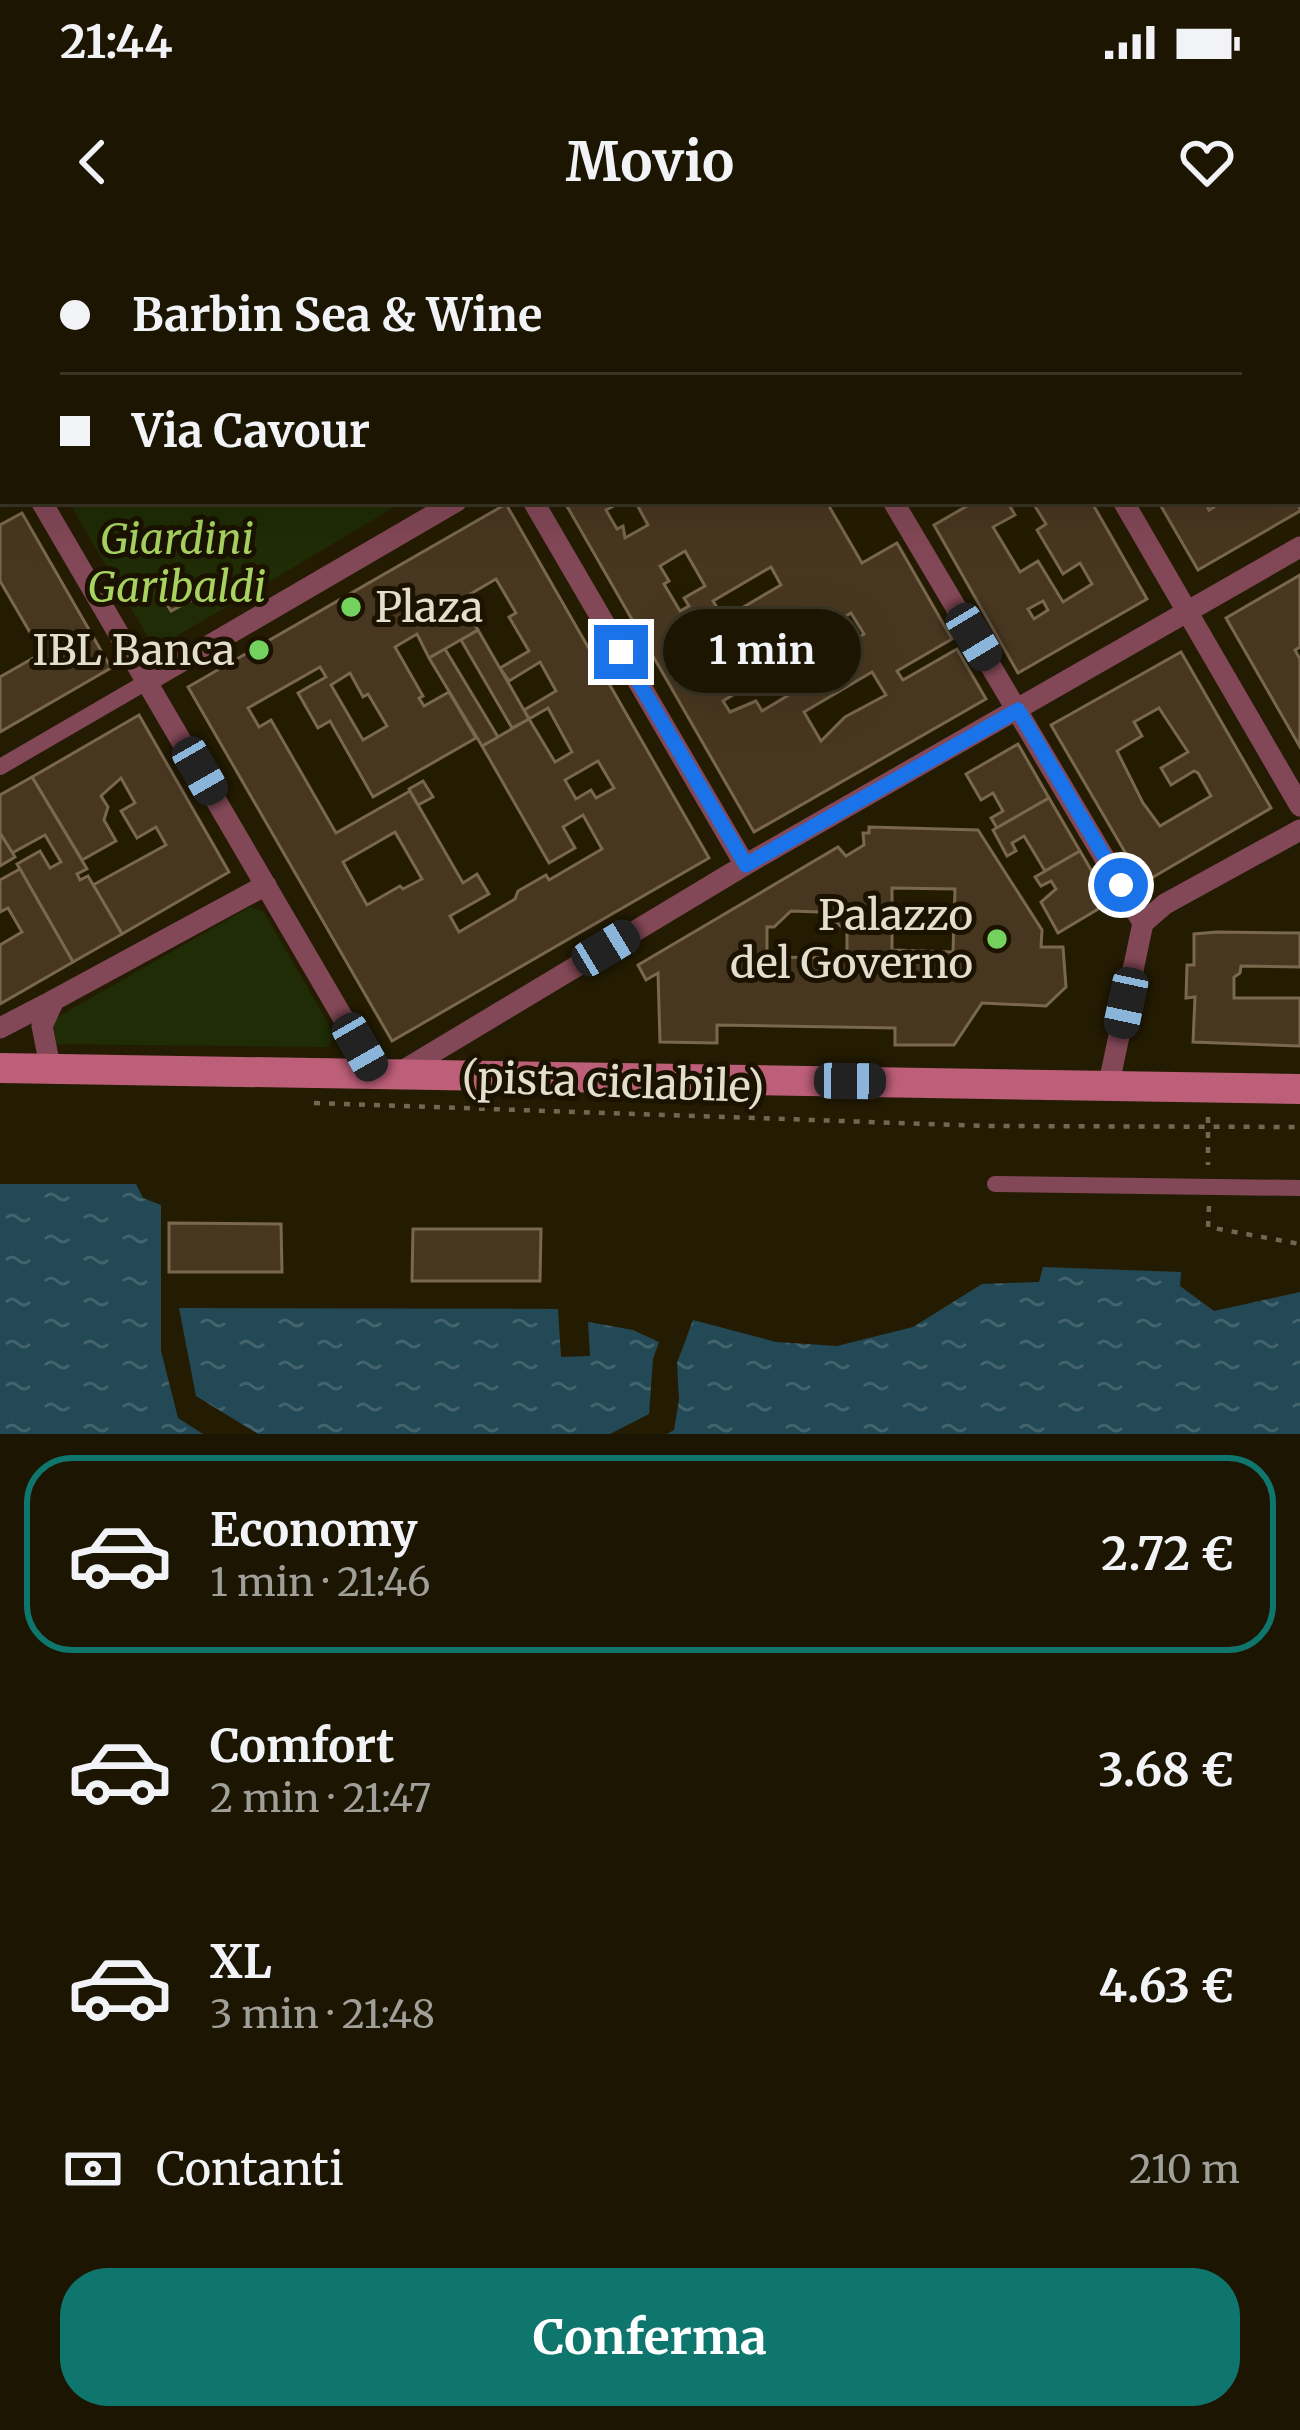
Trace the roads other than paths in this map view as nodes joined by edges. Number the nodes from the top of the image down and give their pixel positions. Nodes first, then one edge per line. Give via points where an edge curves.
1 (43, 504) edge
2 (452, 504) edge
3 (535, 504) edge
4 (895, 504) edge
5 (1125, 504) edge
6 (1300, 547) edge
7 (1187, 612) junction
8 (148, 681) junction
9 (1018, 710) junction
10 (0, 767) edge
11 (1300, 806) edge
12 (1300, 830) edge
13 (746, 865) junction
14 (266, 885) junction
15 (1144, 923) junction
16 (54, 1000) junction
17 (0, 1028) edge
18 (0, 1068) edge
19 (52, 1071) junction
20 (385, 1076) junction
21 (1109, 1084) junction
22 (1300, 1089) edge
23 (995, 1184) dead end
24 (1300, 1188) edge

1 - 8 street
2 - 8 street
3 - 13 street
4 - 9 street
5 - 7 street
6 - 7 street
7 - 9 street
7 - 11 street
8 - 10 street
8 - 14 street
9 - 13 street
9 - 15 street
12 - 15 street
13 - 20 street
14 - 16 street
14 - 20 street
15 - 21 street
16 - 17 street
16 - 19 street via 41,1026
18 - 19 main road
19 - 20 main road
20 - 21 main road
21 - 22 main road
23 - 24 street

